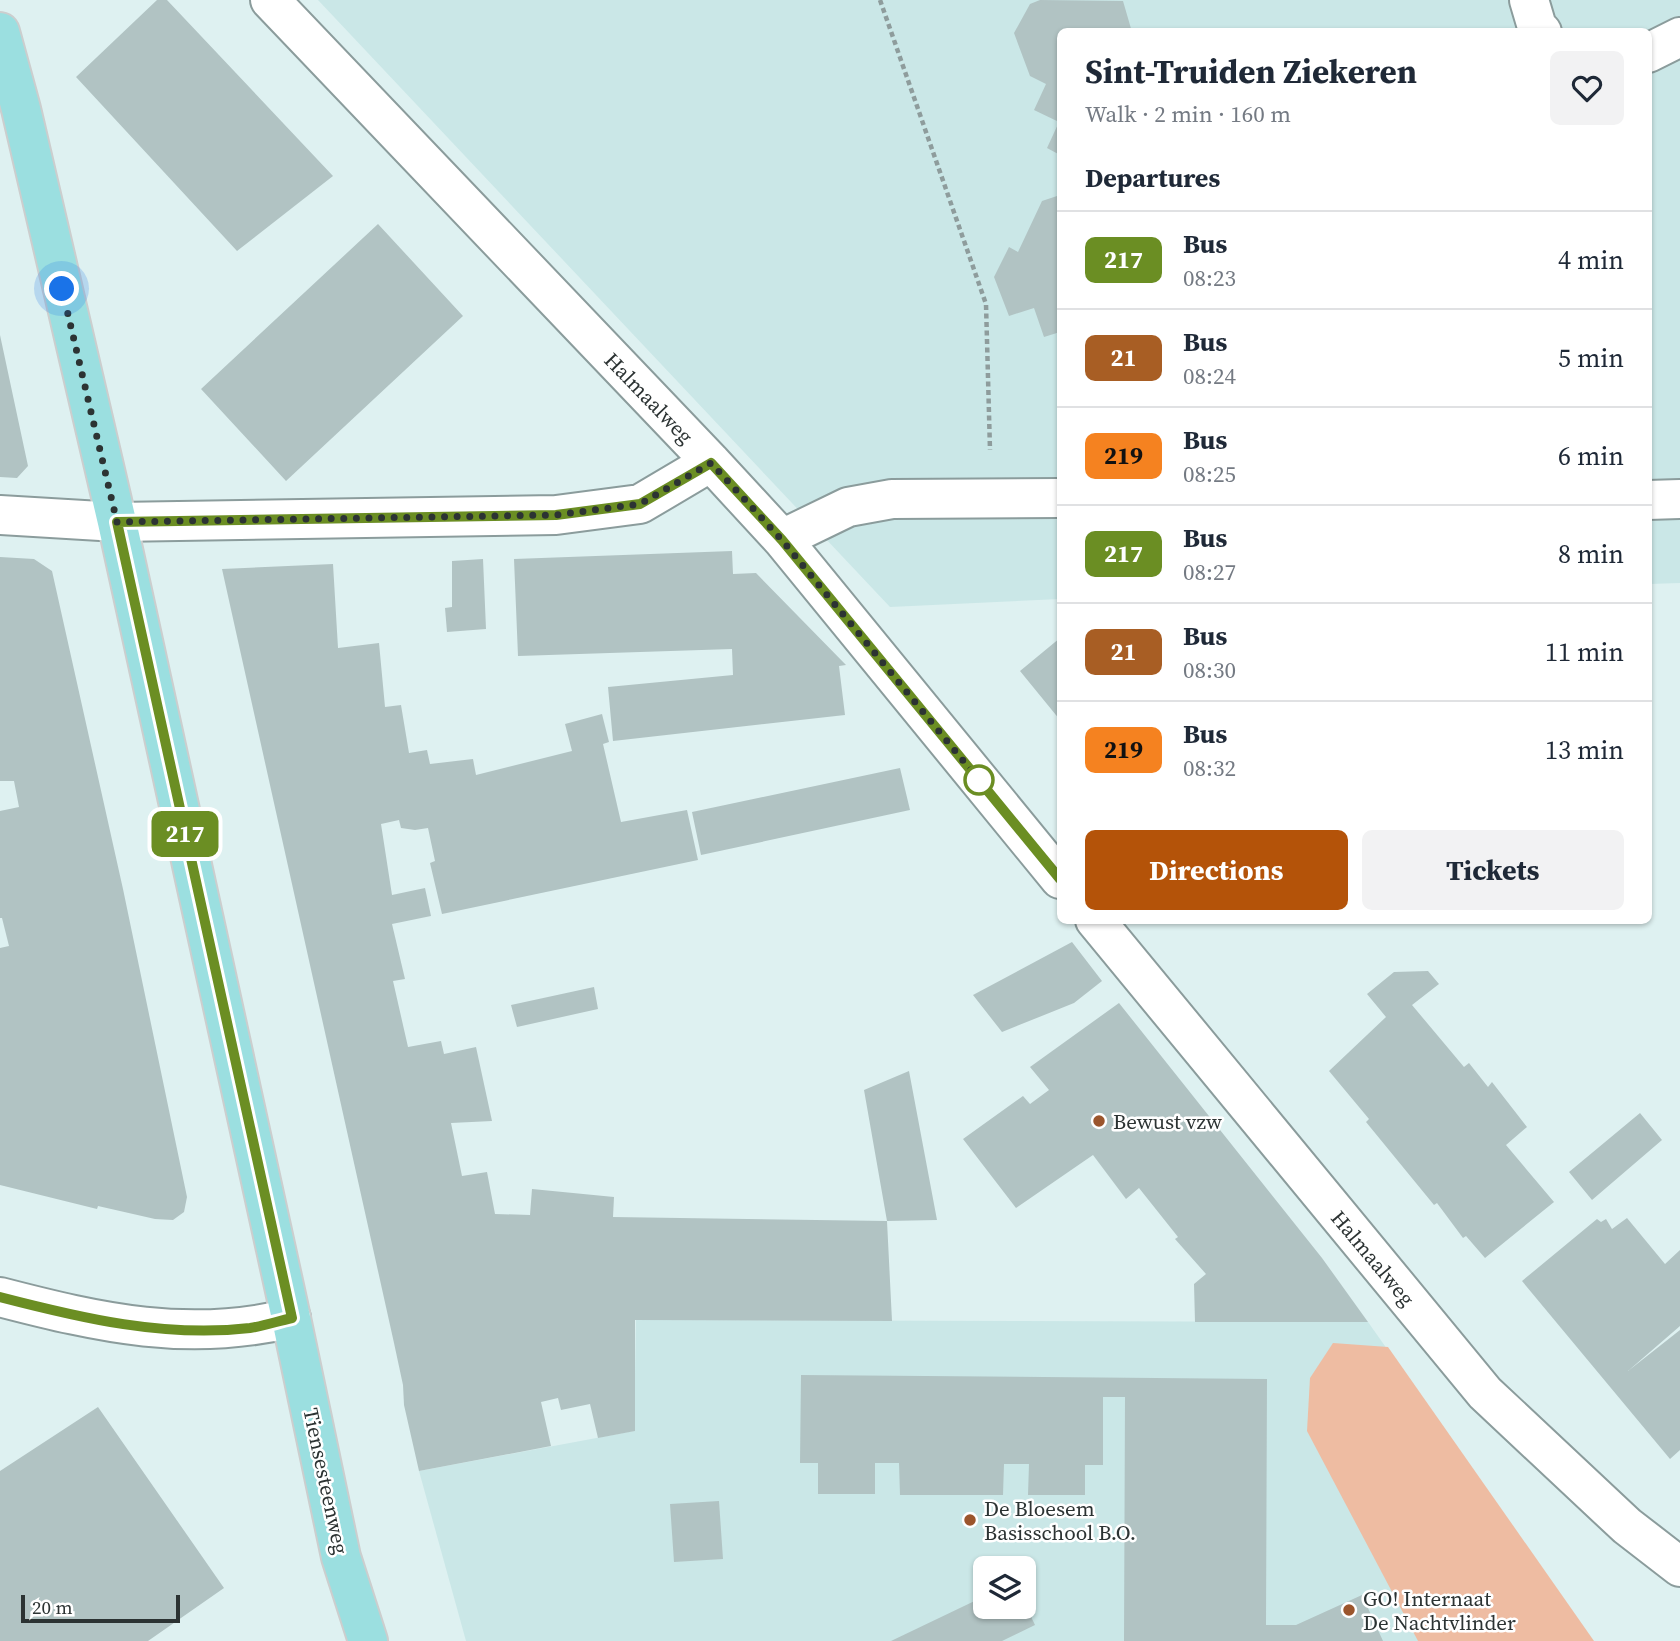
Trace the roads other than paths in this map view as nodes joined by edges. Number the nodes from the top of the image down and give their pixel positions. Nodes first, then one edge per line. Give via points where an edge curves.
1 (270, 0) edge
2 (1529, 0) edge
3 (1538, 28) edge
4 (0, 33) edge
5 (1680, 37) edge
6 (1652, 51) edge
7 (711, 463) junction
8 (1057, 498) edge
9 (1680, 499) edge
10 (1652, 500) edge
11 (0, 515) edge
12 (117, 522) junction
13 (782, 540) junction
14 (1057, 875) edge
15 (1098, 924) edge
16 (0, 1297) edge
17 (292, 1318) junction
18 (1680, 1567) edge
19 (368, 1641) edge

1 - 7 street, Halmaalweg
2 - 3 street
4 - 12 main road, Tiensesteenweg
5 - 6 street
7 - 12 street via 640,504 556,515
7 - 13 street, Halmaalweg
8 - 13 street via 892,499 848,507
9 - 10 street
11 - 12 street
12 - 17 main road, Tiensesteenweg
13 - 14 street, Halmaalweg
15 - 18 street, Halmaalweg via 1485,1393 1626,1526
16 - 17 street via 175,1331 250,1328
17 - 19 main road, Tiensesteenweg via 341,1557

